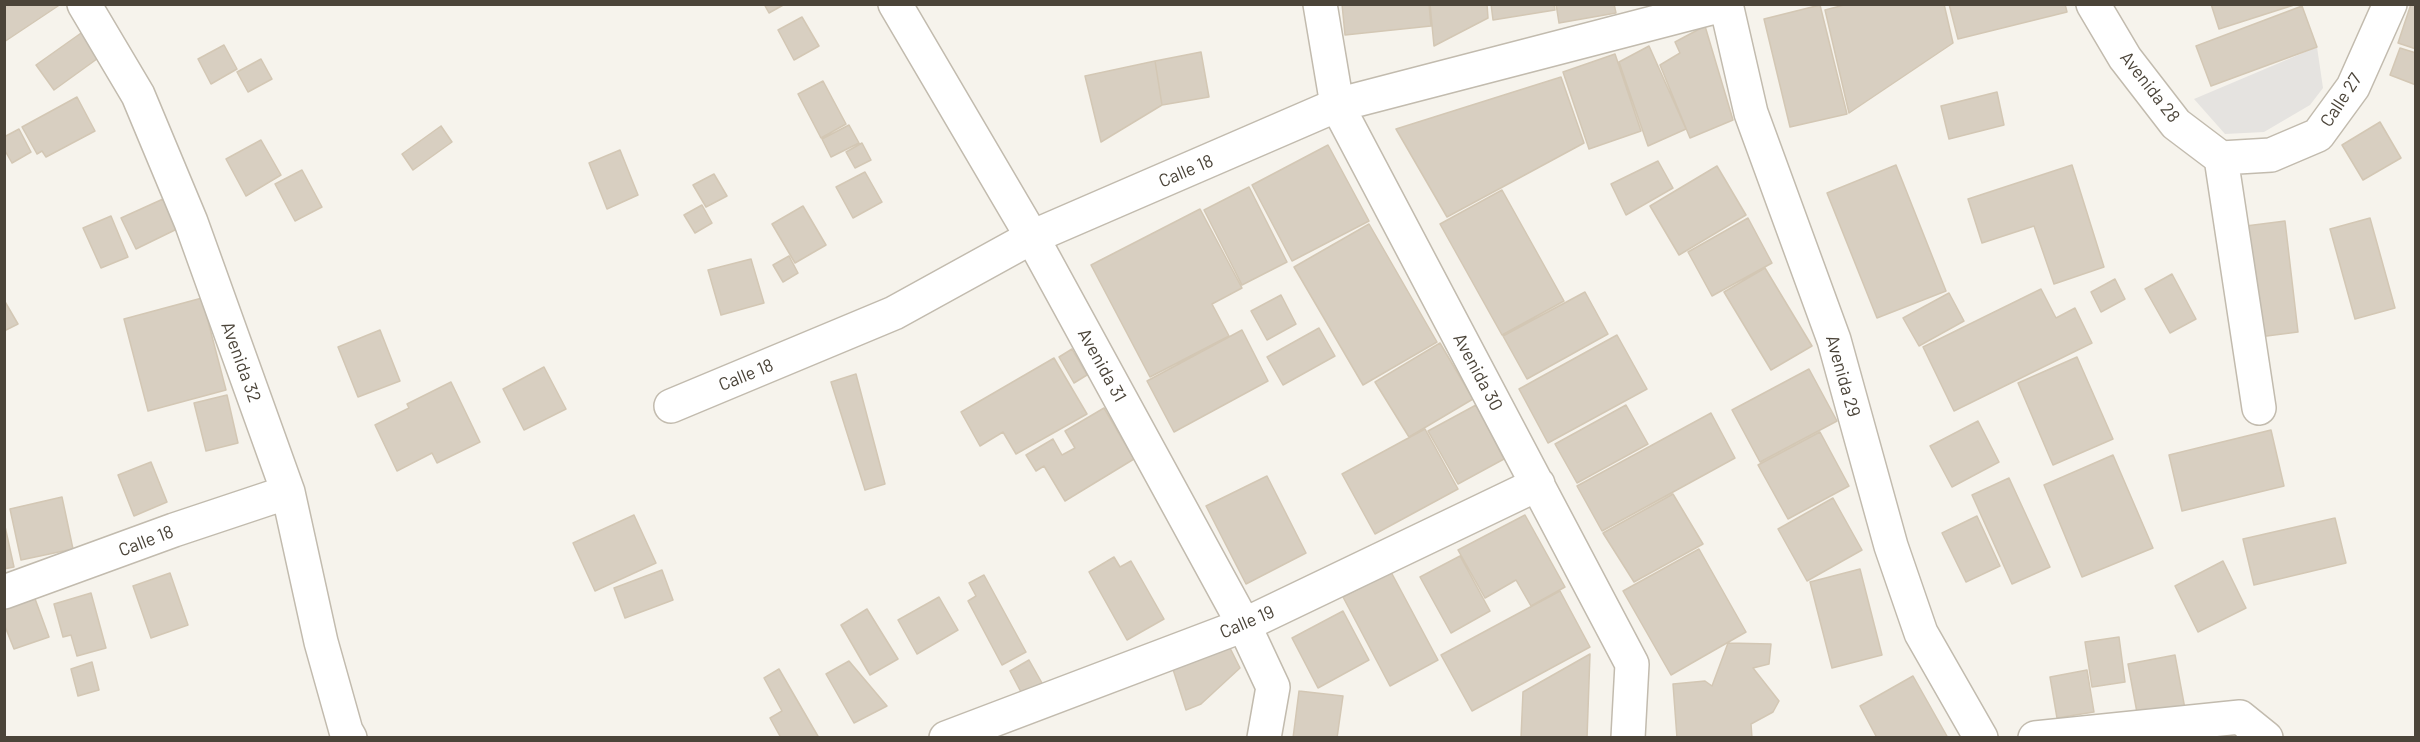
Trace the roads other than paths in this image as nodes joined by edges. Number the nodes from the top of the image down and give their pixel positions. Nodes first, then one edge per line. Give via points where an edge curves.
1 (84, 4) edge
2 (895, 4) edge
3 (1320, 4) edge
4 (2092, 4) edge
5 (2390, 4) edge
6 (1726, 5) edge
7 (1337, 105) junction
8 (2221, 158) junction
9 (1032, 237) junction
10 (671, 406) dead end
11 (2259, 408) dead end
12 (1538, 484) junction
13 (288, 492) junction
14 (4, 592) edge
15 (1244, 625) junction
16 (350, 738) edge
17 (946, 738) edge
18 (1264, 738) edge
19 (1628, 738) edge
20 (1981, 738) edge
21 (2035, 738) edge
22 (2266, 738) edge

1 - 13 street, Avenida 32 via 138,95 191,222
2 - 9 street, Avenida 31
3 - 7 street, Avenida 30
4 - 8 street, Avenida 28 via 2125,58 2176,124
5 - 8 street, Calle 27 via 2353,87 2318,135 2271,155
6 - 7 street, Calle 18
6 - 20 street, Avenida 29 via 1751,113 1834,340 1891,546 1921,633
7 - 9 street, Calle 18
7 - 12 street, Avenida 30
8 - 11 street
9 - 10 street, Calle 18 via 894,314
9 - 15 street, Avenida 31
12 - 15 street, Calle 19
12 - 19 street, Avenida 30 via 1632,664
13 - 14 street, Calle 18
13 - 16 street, Avenida 32 via 321,642
15 - 17 street, Calle 19
15 - 18 street, Avenida 31 via 1274,687
21 - 22 street via 2240,717

